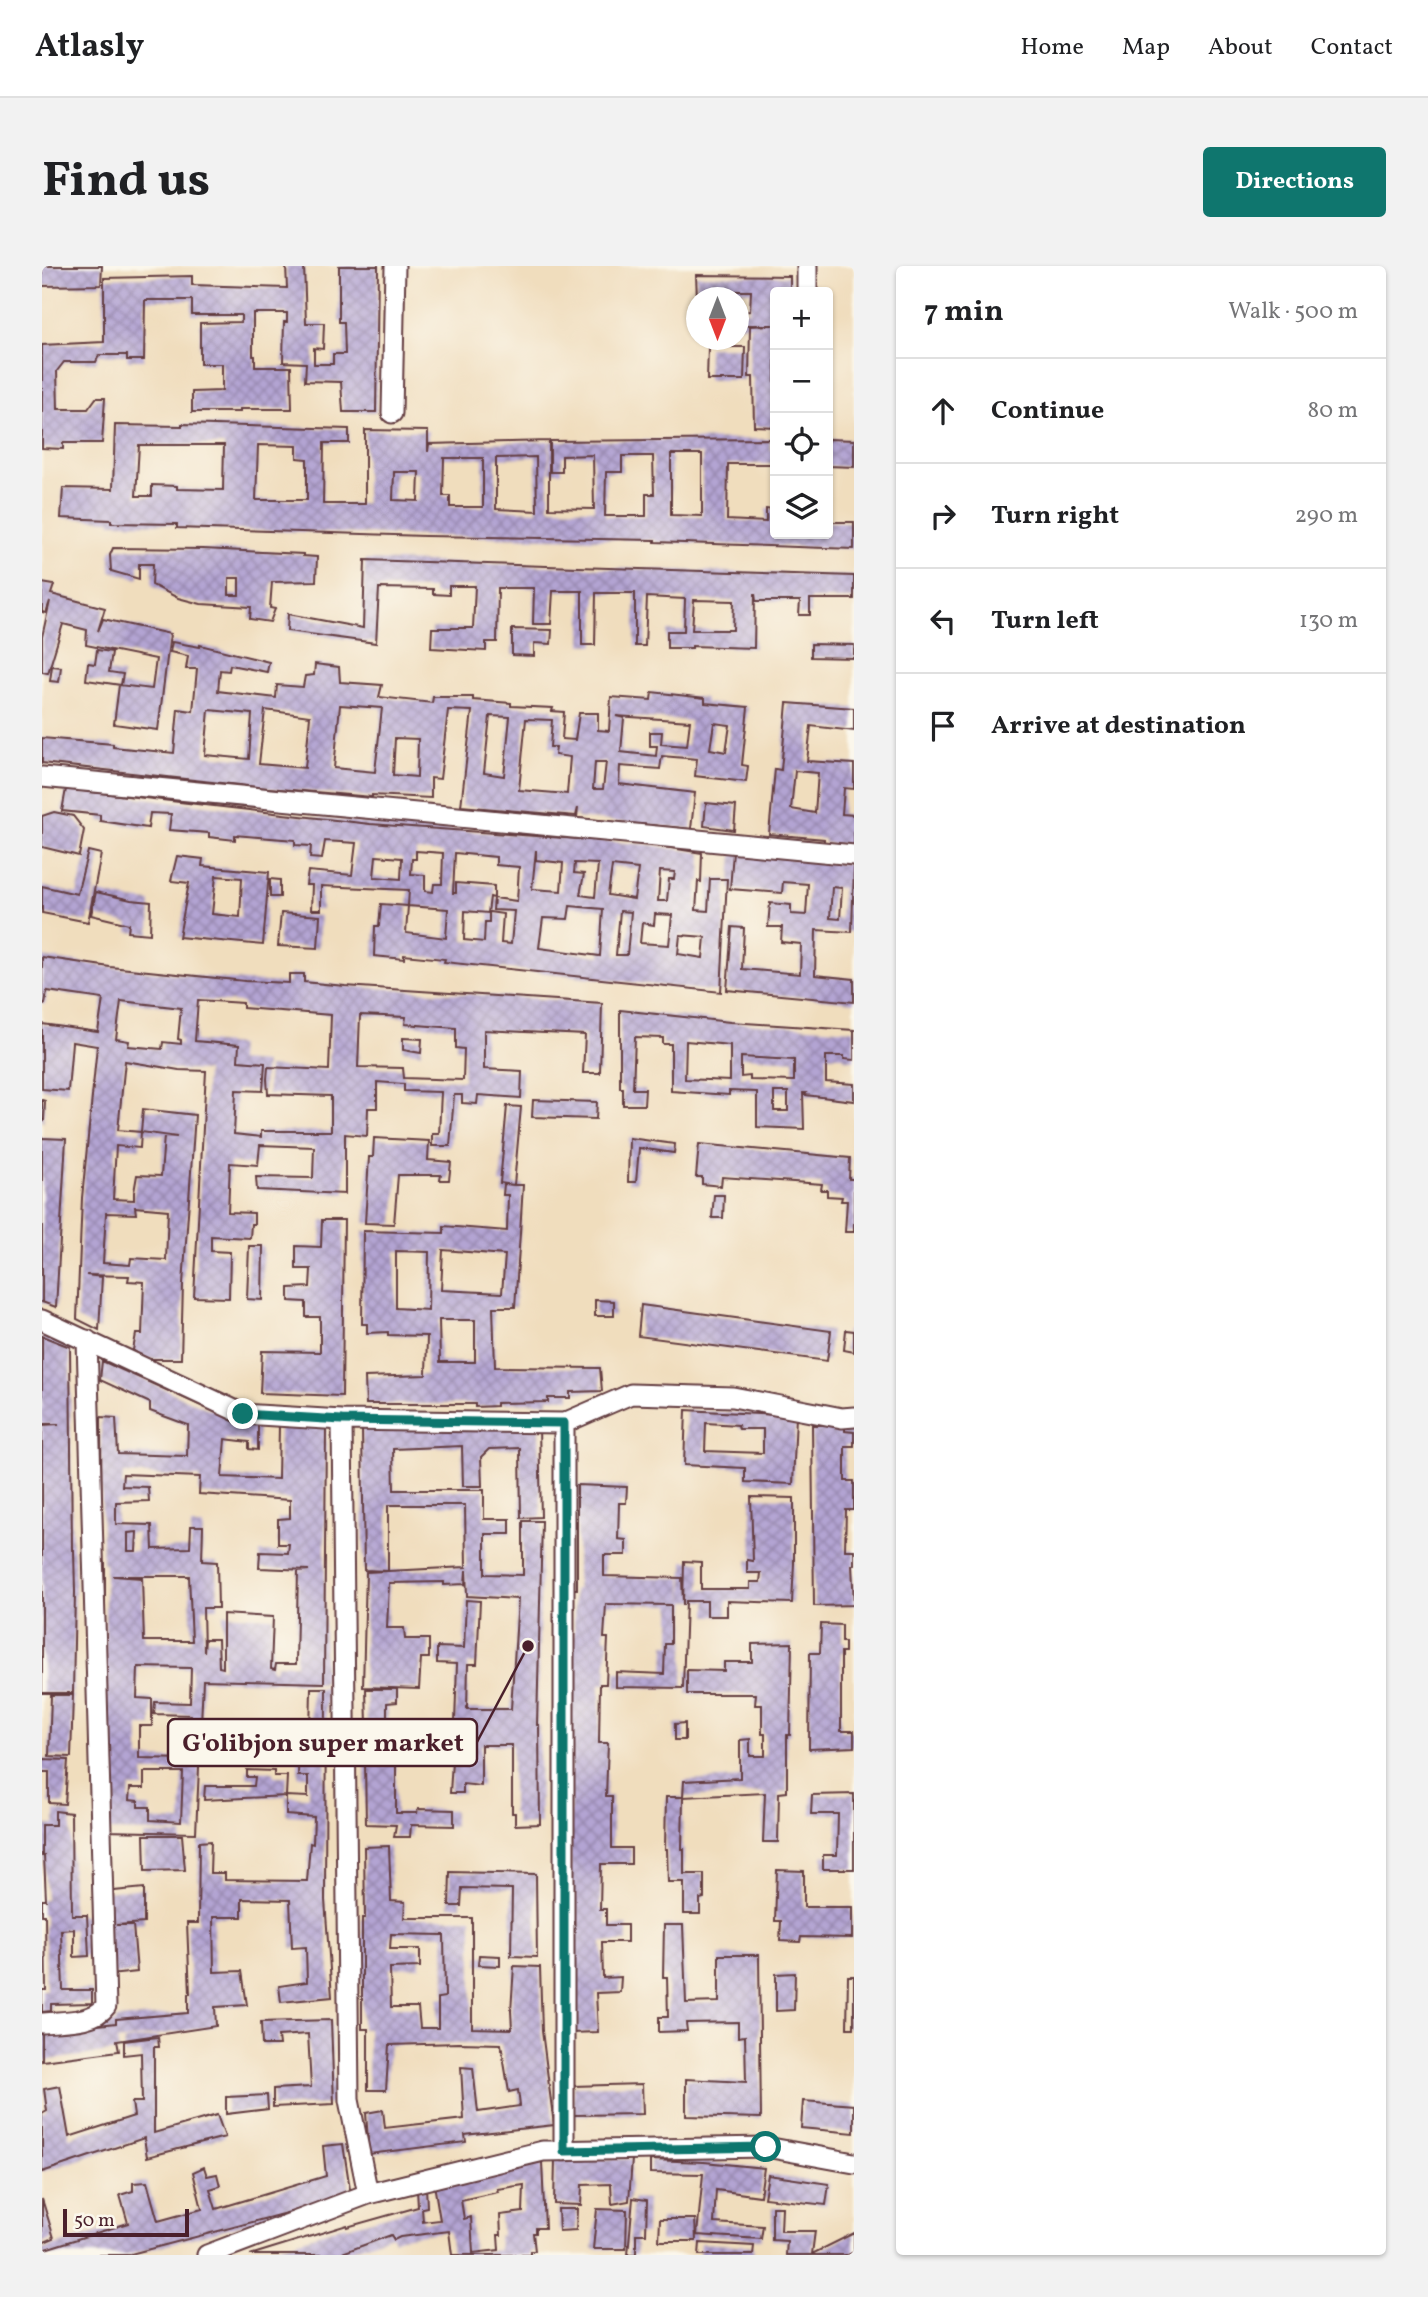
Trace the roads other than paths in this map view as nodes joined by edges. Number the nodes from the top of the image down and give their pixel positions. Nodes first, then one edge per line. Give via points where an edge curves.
1 (395, 266) edge
2 (807, 266) edge
3 (807, 287) edge
4 (392, 413) dead end
5 (42, 777) edge
6 (854, 855) edge
7 (42, 1320) edge
8 (88, 1340) junction
9 (854, 1417) edge
10 (342, 1420) junction
11 (564, 1423) junction
12 (42, 2024) edge
13 (564, 2151) junction
14 (854, 2163) edge
15 (368, 2194) junction
16 (207, 2255) edge

1 - 4 street
2 - 3 street
5 - 6 street
7 - 8 street
8 - 10 street via 243,1414
8 - 12 street via 106,2006 101,2013 78,2020
9 - 11 street via 733,1397 631,1394
10 - 11 street
10 - 15 street via 349,2100
11 - 13 street
13 - 14 street via 766,2147
13 - 15 street via 543,2151
15 - 16 street

